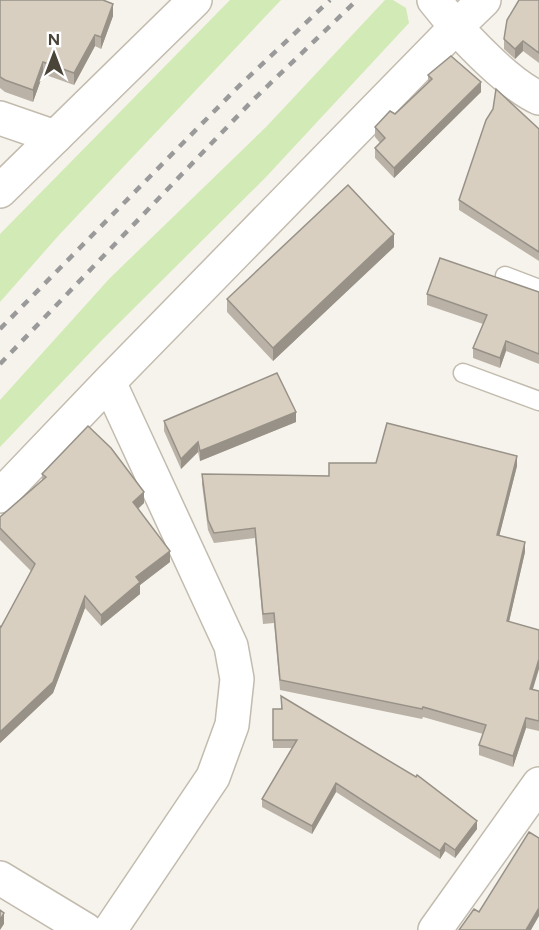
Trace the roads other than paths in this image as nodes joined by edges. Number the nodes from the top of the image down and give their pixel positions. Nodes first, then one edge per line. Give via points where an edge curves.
1 (195, 0) edge
2 (484, 0) edge
3 (444, 11) edge
4 (539, 98) edge
5 (0, 118) edge
6 (55, 137) junction
7 (0, 191) edge
8 (505, 276) dead end
9 (539, 290) edge
10 (463, 373) dead end
11 (109, 382) junction
12 (539, 400) edge
13 (0, 496) edge
14 (539, 784) edge
15 (0, 878) edge
16 (86, 930) edge
17 (110, 930) edge
18 (435, 930) edge

1 - 6 street
2 - 3 street
3 - 4 street via 475,48
3 - 11 street
5 - 6 street
6 - 7 street
8 - 9 lane
10 - 12 lane
11 - 13 street
11 - 17 street via 231,646 237,679 232,725 213,777
14 - 18 street
15 - 16 street

